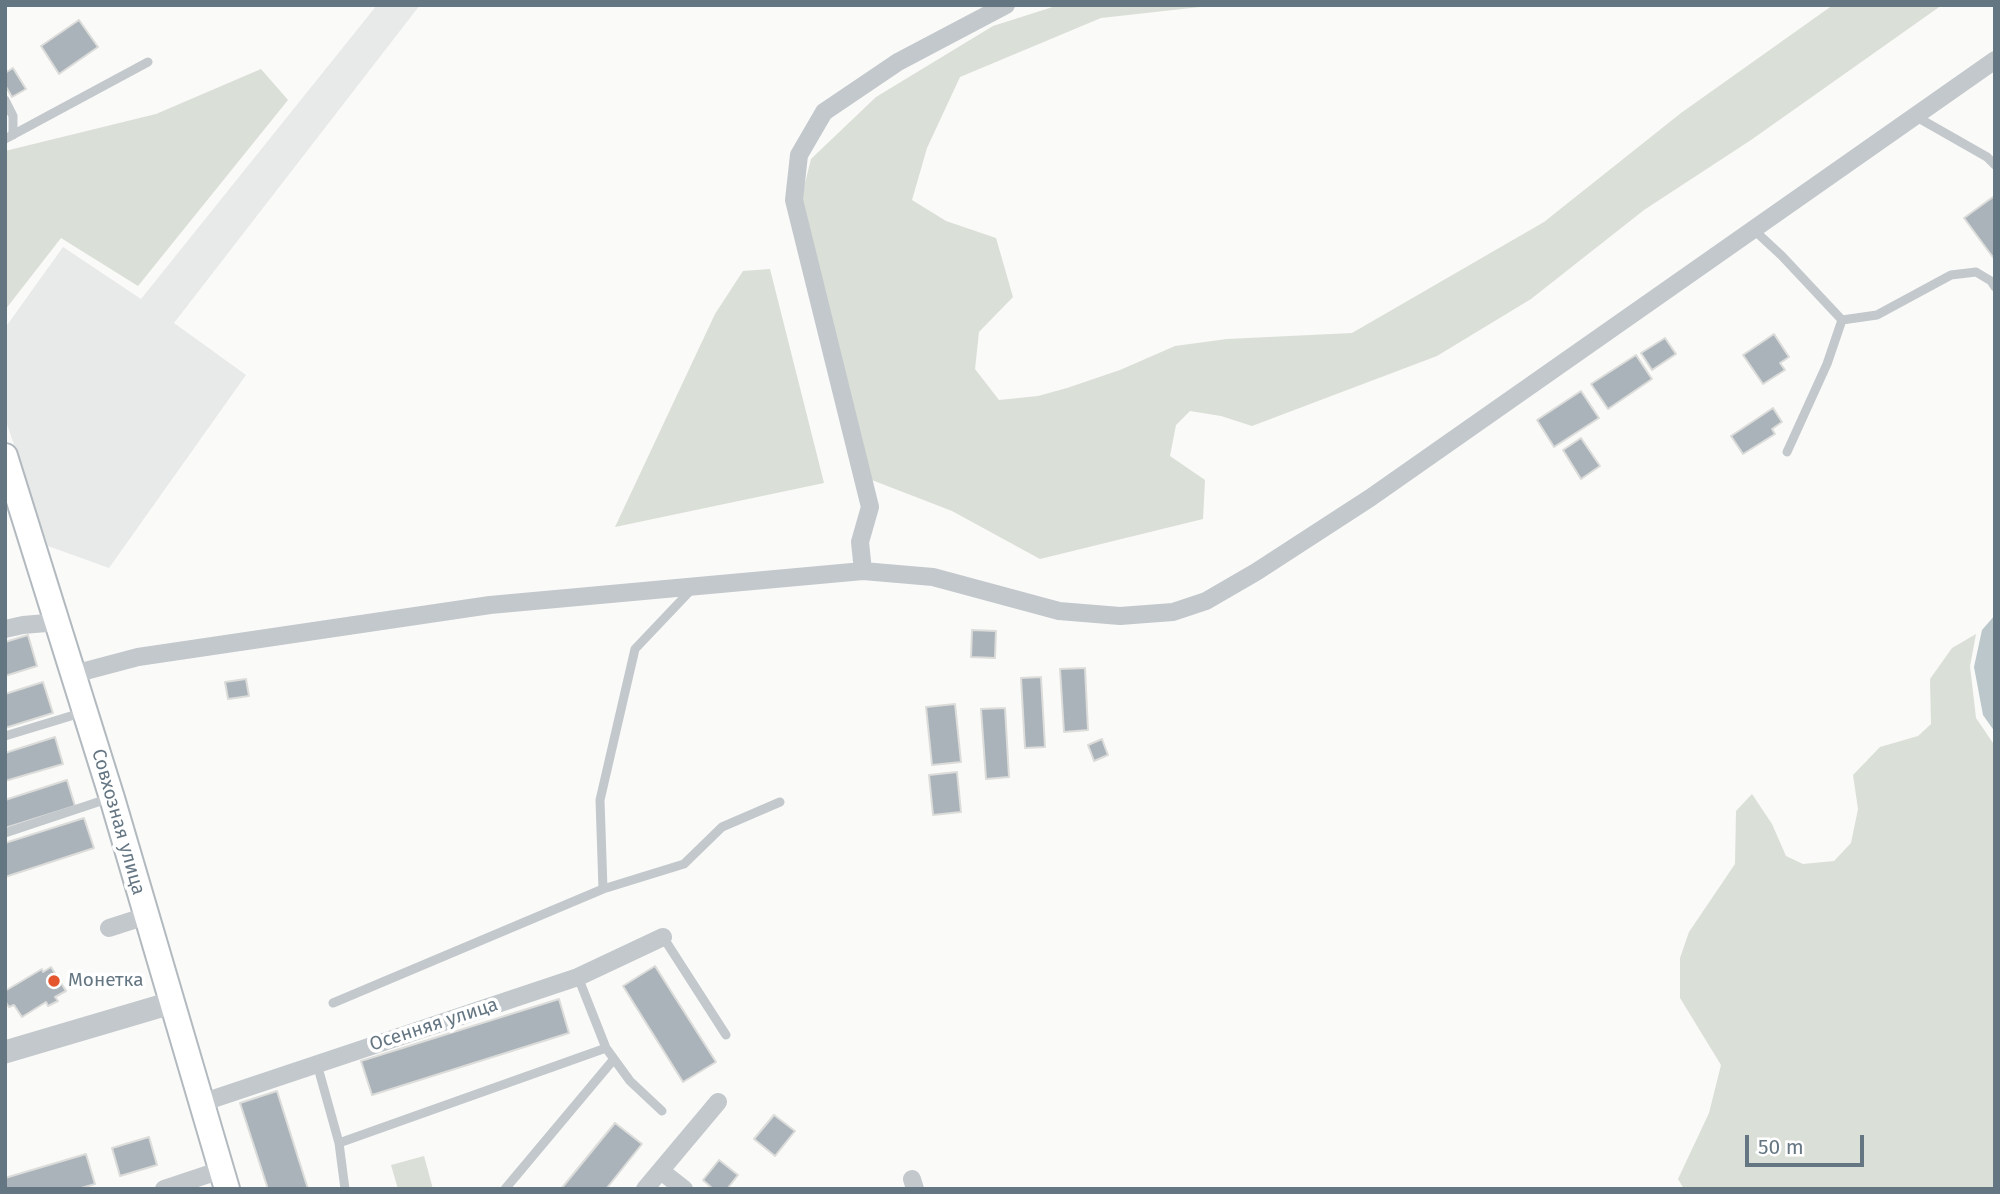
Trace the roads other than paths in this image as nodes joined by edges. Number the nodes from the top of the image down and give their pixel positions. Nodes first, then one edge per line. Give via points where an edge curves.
1 (1006, 5) edge
2 (1995, 60) edge
3 (148, 62) dead end
4 (5, 100) edge
5 (1915, 116) junction
6 (9, 137) edge
7 (1995, 165) edge
8 (1754, 230) junction
9 (1995, 287) edge
10 (1842, 320) junction
11 (1787, 452) dead end
12 (5, 456) edge
13 (863, 571) junction
14 (695, 585) junction
15 (58, 622) junction
16 (5, 629) edge
17 (74, 674) junction
18 (86, 712) junction
19 (5, 736) edge
20 (112, 798) junction
21 (780, 802) dead end
22 (5, 833) edge
23 (603, 888) junction
24 (146, 916) junction
25 (109, 928) dead end
26 (663, 937) joint
27 (578, 977) junction
28 (171, 1003) junction
29 (333, 1003) dead end
30 (726, 1035) dead end
31 (606, 1048) junction
32 (5, 1052) edge
33 (614, 1059) junction
34 (317, 1064) junction
35 (718, 1102) dead end
36 (201, 1103) junction
37 (662, 1111) dead end
38 (339, 1143) junction
39 (661, 1171) junction
40 (224, 1179) edge
41 (164, 1189) edge
42 (345, 1189) edge
43 (505, 1189) edge
44 (645, 1189) edge
45 (684, 1189) edge

1 - 13 street via 898,62 824,111 799,155 794,200 870,507 860,542
2 - 5 street
3 - 6 lane
4 - 6 lane via 13,116
5 - 7 lane
5 - 8 street
8 - 10 lane
8 - 13 street via 1370,498 1206,601 1173,612 1133,615 1059,611 933,577
9 - 10 lane via 1976,272 1951,275 1877,314
10 - 11 lane
12 - 15 main road, Совхозная улица
13 - 14 street
14 - 17 street via 476,607 138,657
14 - 23 lane via 635,649 600,800
15 - 16 street
15 - 17 main road, Совхозная улица
17 - 18 main road, Совхозная улица
18 - 19 lane
18 - 20 main road, Совхозная улица
20 - 22 lane
20 - 24 main road, Совхозная улица
21 - 23 lane via 722,827 684,864
23 - 29 lane
24 - 25 street
24 - 28 main road, Совхозная улица
26 - 27 street, Осенняя улица
26 - 30 lane
27 - 31 lane
27 - 34 street, Осенняя улица
28 - 32 street
28 - 36 main road, Совхозная улица
31 - 33 lane
31 - 38 lane
33 - 37 lane
33 - 43 lane
34 - 36 street, Осенняя улица
34 - 38 lane
35 - 39 street
36 - 40 main road, Совхозная улица
38 - 42 lane
39 - 44 street
39 - 45 street
40 - 41 street

